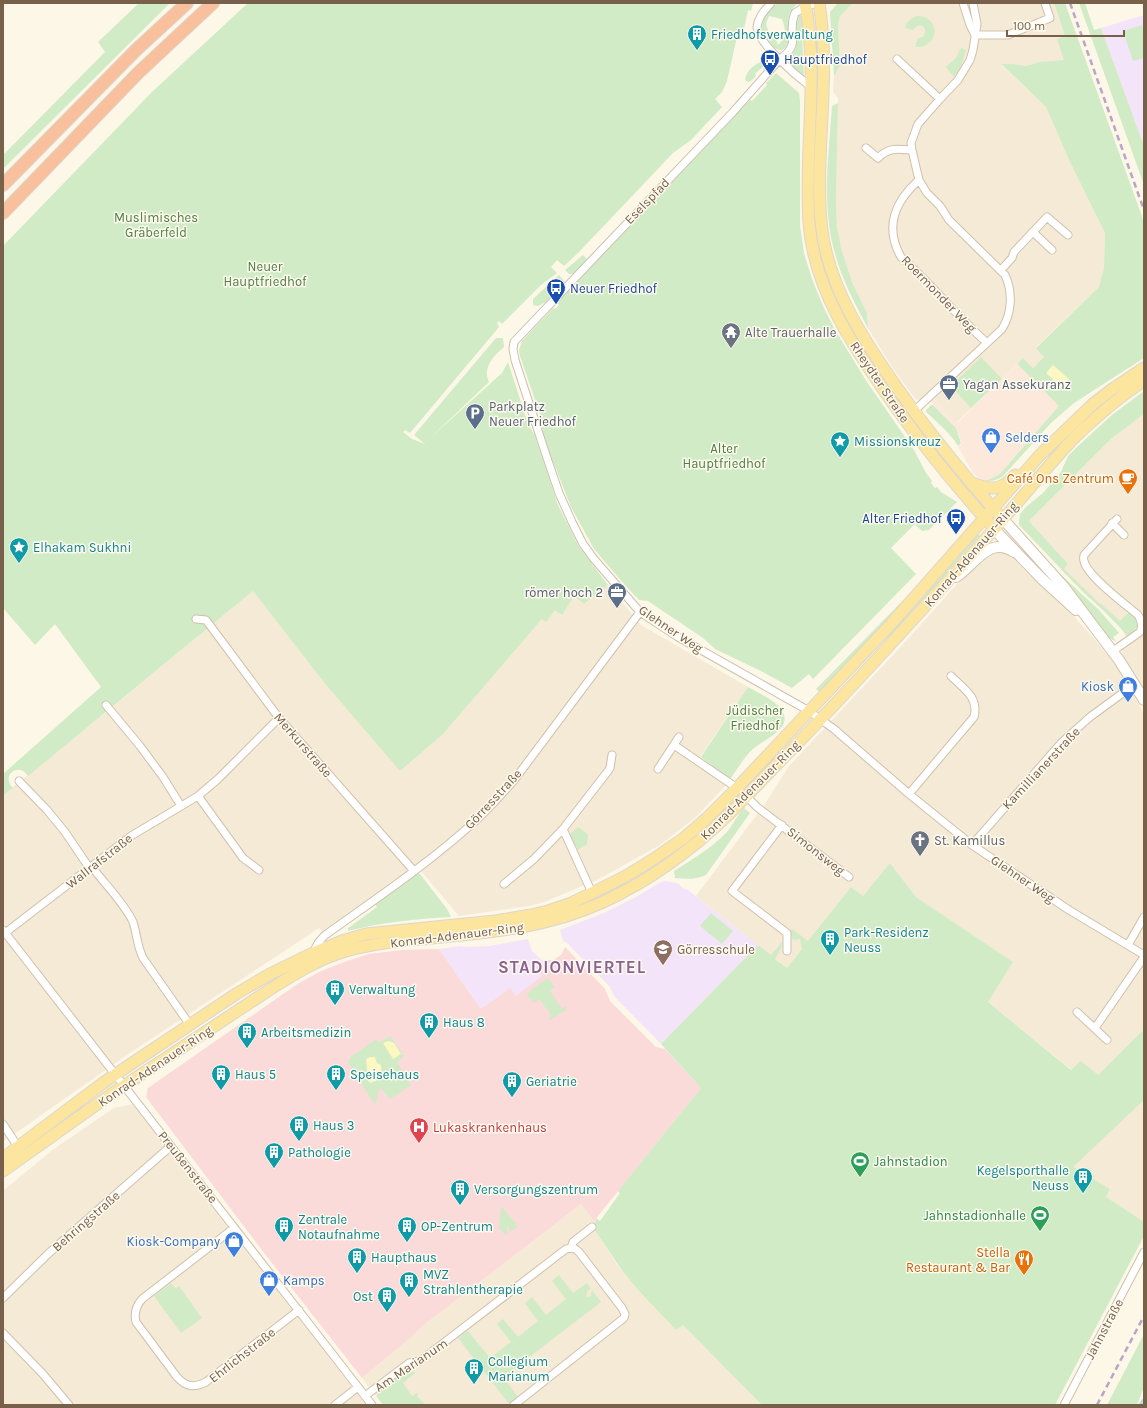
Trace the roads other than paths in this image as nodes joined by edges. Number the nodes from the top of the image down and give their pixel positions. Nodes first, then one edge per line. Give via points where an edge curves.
1 (187, 3) edge
2 (213, 3) edge
3 (771, 3) edge
4 (818, 3) edge
5 (963, 3) edge
6 (973, 3) edge
7 (1045, 3) edge
8 (805, 5) edge
9 (975, 35) junction
10 (897, 59) dead end
11 (780, 60) junction
12 (811, 87) junction
13 (940, 99) junction
14 (866, 148) dead end
15 (912, 150) junction
16 (920, 180) junction
17 (3, 185) edge
18 (3, 213) edge
19 (1033, 232) junction
20 (1068, 235) dead end
21 (1052, 250) dead end
22 (1001, 270) junction
23 (514, 342) joint
24 (986, 342) junction
25 (1144, 368) edge
26 (1144, 381) edge
27 (914, 411) junction
28 (1084, 411) junction
29 (971, 483) junction
30 (994, 509) junction
31 (985, 519) junction
32 (1003, 519) junction
33 (994, 529) junction
34 (1124, 534) dead end
35 (1018, 555) junction
36 (947, 582) junction
37 (640, 612) junction
38 (196, 619) dead end
39 (1093, 627) junction
40 (1113, 651) junction
41 (951, 676) dead end
42 (1135, 684) junction
43 (1144, 700) edge
44 (106, 705) dead end
45 (810, 711) junction
46 (279, 718) junction
47 (821, 719) junction
48 (679, 737) dead end
49 (674, 745) junction
50 (612, 755) dead end
51 (658, 769) dead end
52 (19, 781) dead end
53 (737, 788) junction
54 (909, 794) junction
55 (198, 796) junction
56 (746, 796) junction
57 (181, 806) junction
58 (782, 826) junction
59 (563, 829) junction
60 (972, 845) junction
61 (91, 868) junction
62 (259, 870) dead end
63 (414, 871) junction
64 (849, 877) dead end
65 (504, 884) dead end
66 (592, 893) junction
67 (1144, 917) edge
68 (4, 932) edge
69 (1128, 945) junction
70 (787, 952) dead end
71 (313, 953) junction
72 (1144, 956) edge
73 (1077, 1012) dead end
74 (190, 1025) junction
75 (1095, 1028) junction
76 (1107, 1040) dead end
77 (116, 1074) junction
78 (124, 1086) junction
79 (3, 1124) edge
80 (171, 1146) junction
81 (18, 1147) junction
82 (3, 1158) edge
83 (3, 1171) edge
84 (592, 1227) dead end
85 (234, 1228) junction
86 (571, 1248) junction
87 (1144, 1252) edge
88 (3, 1298) edge
89 (299, 1310) junction
90 (3, 1333) edge
91 (358, 1387) junction
92 (366, 1396) junction
93 (69, 1405) edge
94 (335, 1405) edge
95 (372, 1405) edge
96 (514, 1405) edge
97 (1064, 1405) edge

1 - 17 highway via 136,50
2 - 18 highway via 138,73
3 - 11 street via 759,18 758,32 764,43
4 - 8 street, Eselspfad
4 - 27 main road, Rheydter Straße via 824,46 819,199 825,248 841,296 854,320
5 - 9 street
6 - 9 street via 977,24
7 - 9 street via 1050,18 1008,35
8 - 11 street, Eselspfad via 796,11 793,17 791,47 789,53
8 - 12 main road, Rheydter Straße
9 - 13 street via 967,67
10 - 13 street
11 - 12 street
11 - 23 street, Eselspfad
12 - 31 main road, Rheydter Straße via 809,224 818,270 830,303 859,354 906,421
13 - 15 street via 918,124 911,143
14 - 15 street via 878,158 889,150
15 - 16 street
16 - 22 street via 949,220
16 - 24 street, Roermonder Weg via 902,197 897,208 893,229 897,250 951,309
19 - 20 street via 1047,216
19 - 21 street
19 - 22 street
22 - 24 street via 1009,286 1009,309 1002,329
23 - 37 street, Glehner Weg via 515,360 533,419 572,522 594,559
24 - 27 street
25 - 28 main road, Konrad-Adenauer-Ring
26 - 32 main road, Konrad-Adenauer-Ring via 1097,416 1075,437
27 - 29 main road, Rheydter Straße
28 - 29 main road via 1036,451 1009,482 994,489
28 - 30 main road, Konrad-Adenauer-Ring via 1040,455
29 - 30 main road, Rheydter Straße
30 - 31 main road, Konrad-Adenauer-Ring
30 - 32 main road, Rheydter Straße
31 - 33 main road, Rheydter Straße
31 - 45 main road, Konrad-Adenauer-Ring
32 - 33 main road, Konrad-Adenauer-Ring
32 - 39 main road, Rheydter Straße via 1064,587
33 - 35 main road, Rheydter Straße
33 - 36 main road, Konrad-Adenauer-Ring
34 - 40 street via 1114,521 1084,555 1083,560 1100,583 1138,615 1142,623 1140,632
35 - 36 main road via 1005,548 992,548 960,575
35 - 39 main road, Rheydter Straße
36 - 47 main road, Konrad-Adenauer-Ring
37 - 45 street, Glehner Weg via 678,637
37 - 63 street, Görresstraße via 497,800 444,849
38 - 46 street, Merkurstraße via 206,620
39 - 40 main road, Rheydter Straße
40 - 42 main road, Rheydter Straße
41 - 54 street via 974,700 974,717
42 - 43 main road, Rheydter Straße
42 - 60 street, Kamillianerstraße via 1096,712 1062,742
44 - 57 street via 140,746
45 - 47 street, Glehner Weg
45 - 53 main road, Konrad-Adenauer-Ring
46 - 55 street, Wallrafstraße
46 - 63 street, Merkurstraße
47 - 54 street, Glehner Weg
47 - 56 main road, Konrad-Adenauer-Ring
48 - 49 street
49 - 51 street
49 - 53 street, Konrad-Adenauer-Ring
50 - 59 street via 610,768
52 - 61 street via 47,810
53 - 66 main road, Konrad-Adenauer-Ring via 684,838 626,876
54 - 60 street, Glehner Weg
55 - 57 street, Wallrafstraße
55 - 62 street via 243,858
56 - 58 street, Simonsweg
56 - 78 main road, Konrad-Adenauer-Ring via 714,828 664,867 600,904 530,926 393,942 335,954 269,990
57 - 61 street, Wallrafstraße via 131,836
58 - 64 street, Simonsweg
58 - 70 street, Simonsweg via 732,891 787,933
59 - 65 street via 534,859
59 - 66 street
60 - 69 street, Glehner Weg
61 - 68 street, Wallrafstraße
61 - 74 street via 127,912 133,923 143,958
63 - 71 street, Görresstraße via 324,936
66 - 71 main road, Konrad-Adenauer-Ring via 569,904 531,915 366,934
67 - 69 street
68 - 77 street, Preußenstraße
69 - 72 street, Glehner Weg
71 - 74 main road, Konrad-Adenauer-Ring via 263,978
72 - 75 street, Glehner Weg
73 - 75 street
74 - 77 main road, Konrad-Adenauer-Ring
75 - 76 street
77 - 78 street, Preußenstraße
77 - 81 main road, Konrad-Adenauer-Ring
78 - 80 street, Preußenstraße
78 - 83 main road, Konrad-Adenauer-Ring
79 - 81 street
80 - 85 street, Preußenstraße
80 - 88 street, Behringstraße via 49,1253
81 - 82 main road, Konrad-Adenauer-Ring
84 - 86 street, Am Marianum via 573,1242
85 - 89 street, Preußenstraße
85 - 89 street, Ehrlichstraße via 137,1306 136,1322 177,1377 189,1386 206,1382
86 - 92 street, Am Marianum via 560,1253 420,1362 409,1363
86 - 96 street via 579,1252 622,1308 624,1318
87 - 97 street, Jahnstraße
89 - 91 street, Preußenstraße
90 - 93 street
91 - 92 street, Preußenstraße
91 - 94 street
92 - 95 street, Preußenstraße

